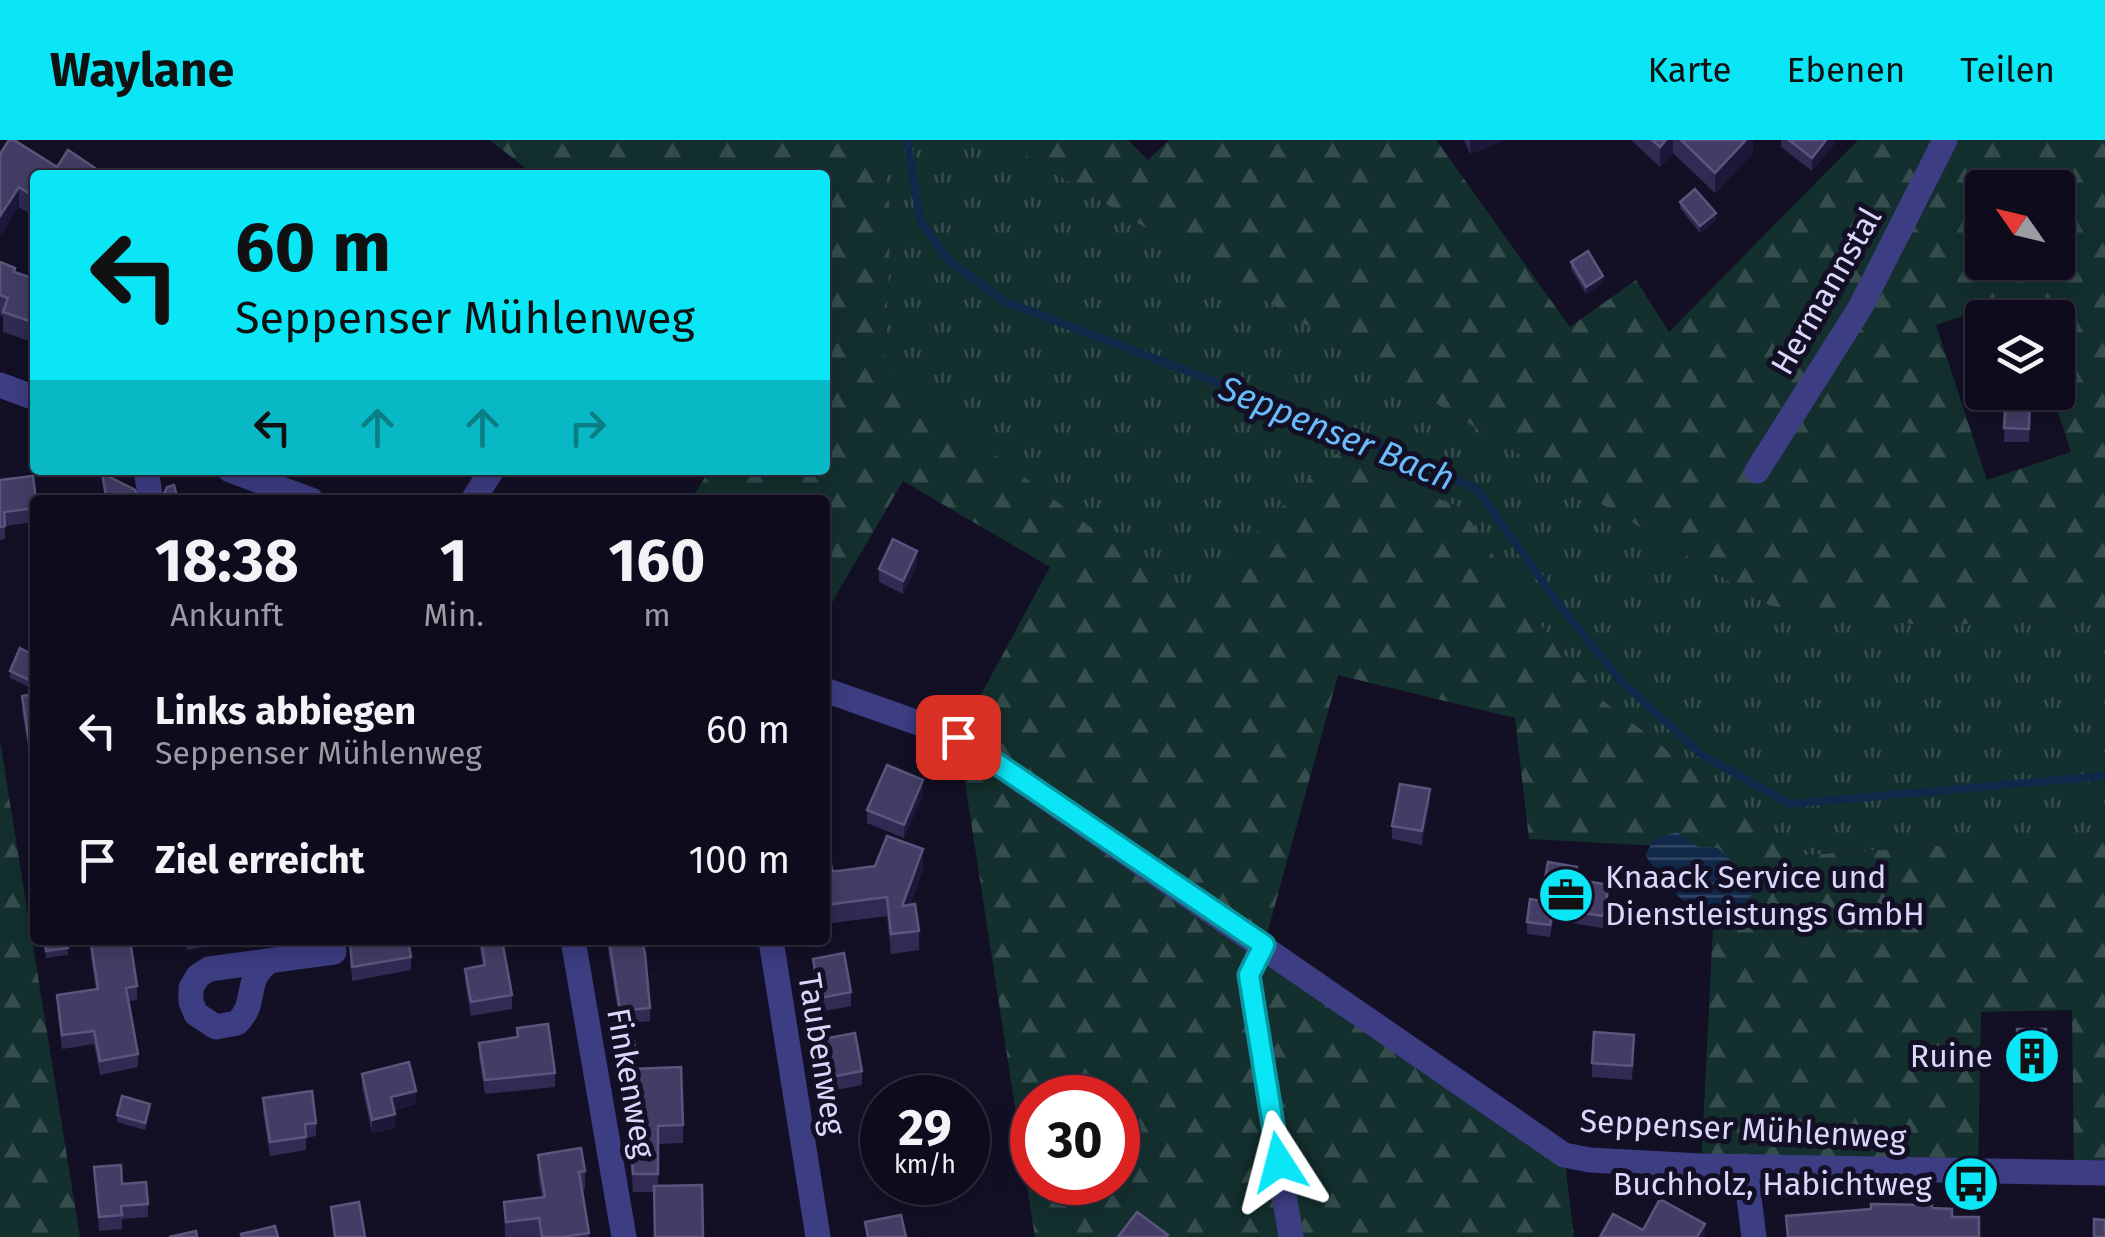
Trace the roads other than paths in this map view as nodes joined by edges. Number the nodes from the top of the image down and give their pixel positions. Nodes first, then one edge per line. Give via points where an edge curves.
1 (1945, 140) edge
2 (0, 385) edge
3 (30, 396) edge
4 (1758, 472) dead end
5 (238, 475) edge
6 (261, 490) edge
7 (286, 495) edge
8 (830, 692) edge
9 (333, 945) edge
10 (574, 945) edge
11 (773, 945) edge
12 (1264, 945) junction
13 (270, 961) dead end
14 (1744, 1166) junction
15 (2105, 1173) edge
16 (624, 1237) edge
17 (818, 1237) edge
18 (1292, 1237) edge
19 (1754, 1237) edge

1 - 4 street, Hermannstal via 1860,308
2 - 3 street
5 - 6 street
6 - 7 street
8 - 12 street, Seppenser Mühlenweg via 958,737
9 - 13 street via 334,952
10 - 16 street, Finkenweg
11 - 17 street, Taubenweg
12 - 14 street, Seppenser Mühlenweg via 1564,1154
12 - 18 street via 1249,975
14 - 15 street, Seppenser Mühlenweg
14 - 19 street

